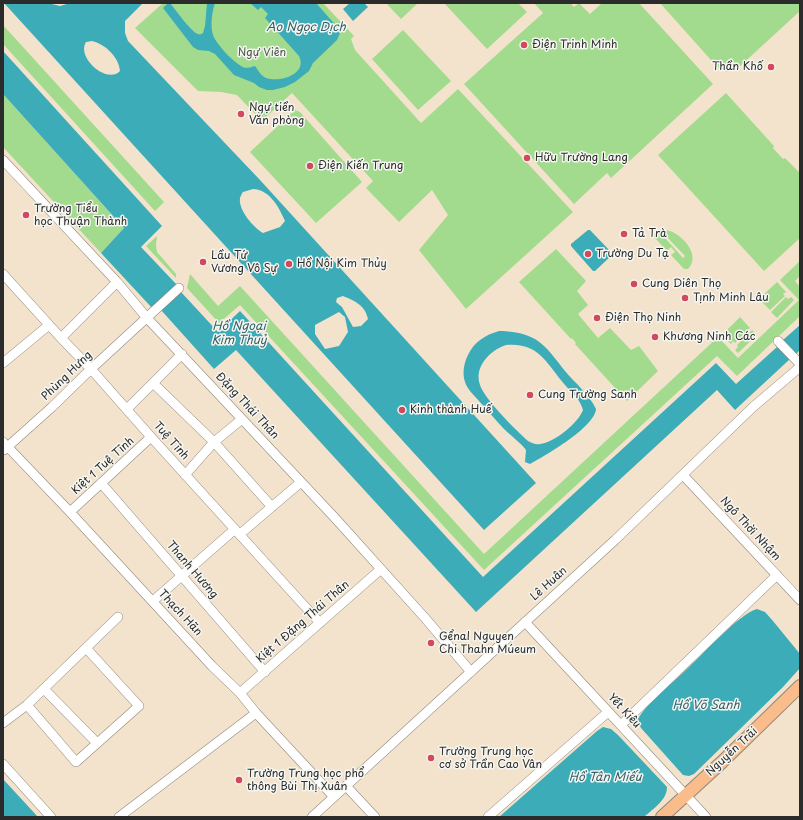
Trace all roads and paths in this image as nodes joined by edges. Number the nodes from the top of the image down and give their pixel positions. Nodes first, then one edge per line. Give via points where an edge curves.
1 (3, 160) edge
2 (3, 274) edge
3 (117, 282) junction
4 (179, 288) dead end
5 (146, 318) junction
6 (49, 325) junction
7 (61, 338) junction
8 (778, 341) dead end
9 (182, 354) junction
10 (3, 363) edge
11 (800, 365) edge
12 (91, 369) junction
13 (153, 383) junction
14 (126, 409) junction
15 (242, 419) junction
16 (151, 437) junction
17 (214, 442) junction
18 (4, 446) edge
19 (185, 475) junction
20 (683, 475) junction
21 (301, 482) junction
22 (101, 483) junction
23 (272, 507) junction
24 (70, 512) junction
25 (237, 532) junction
26 (381, 570) junction
27 (777, 575) junction
28 (181, 576) junction
29 (800, 600) edge
30 (153, 601) junction
31 (118, 617) dead end
32 (525, 622) junction
33 (320, 623) junction
34 (86, 648) junction
35 (265, 672) junction
36 (471, 672) junction
37 (800, 686) edge
38 (44, 689) junction
39 (240, 693) junction
40 (27, 705) junction
41 (608, 712) junction
42 (256, 713) junction
43 (3, 723) edge
44 (621, 725) junction
45 (97, 743) junction
46 (3, 764) edge
47 (346, 786) junction
48 (686, 795) junction
49 (334, 797) junction
50 (51, 817) edge
51 (119, 817) edge
52 (312, 817) edge
53 (375, 817) edge
54 (488, 817) edge
55 (662, 817) edge
56 (706, 817) edge

1 - 3 street, Đặng Thái Thân
2 - 6 street, Tuệ Tĩnh
3 - 5 street, Đặng Thái Thân
3 - 7 street
4 - 5 street, Phùng Hưng
5 - 9 street, Đặng Thái Thân
5 - 12 street, Phùng Hưng
6 - 7 street, Tuệ Tĩnh
6 - 10 street
7 - 12 street, Tuệ Tĩnh
8 - 11 street
9 - 13 street
9 - 15 street, Đặng Thái Thân
11 - 20 street, Lê Huân
12 - 14 street, Tuệ Tĩnh
12 - 18 street, Phùng Hưng
13 - 14 street
13 - 17 street
14 - 16 street, Tuệ Tĩnh
15 - 17 street
15 - 21 street, Đặng Thái Thân
16 - 19 street, Tuệ Tĩnh
16 - 22 street, Kiệt 1 Tuệ Tĩnh
17 - 19 street
17 - 23 street
18 - 24 street, Thạch Hãn
19 - 25 street, Tuệ Tĩnh
20 - 27 street, Ngô Thời Nhậm
20 - 32 street, Lê Huân
21 - 23 street
21 - 26 street, Đặng Thái Thân
22 - 24 street, Kiệt 1 Tuệ Tĩnh
22 - 28 street, Thanh Hương
23 - 25 street
24 - 30 street, Thạch Hãn
25 - 28 street
25 - 33 street, Tuệ Tĩnh
26 - 33 street, Kiệt 1 Đặng Thái Thân
26 - 36 street, Đặng Thái Thân
27 - 29 street, Ngô Thời Nhậm
27 - 44 street
28 - 30 street
28 - 35 street, Thanh Hương
30 - 39 street, Thạch Hãn
31 - 34 street
32 - 36 street, Lê Huân
32 - 41 street, Yết Kiêu
33 - 35 street, Kiệt 1 Đặng Thái Thân
34 - 38 street
34 - 45 street via 139,706
35 - 39 street, Kiệt 1 Đặng Thái Thân
36 - 47 street, Lê Huân
37 - 48 main road, Nguyễn Trãi
38 - 40 street
38 - 45 street
39 - 42 street, Thạch Hãn
40 - 43 street
40 - 45 street via 76,762
41 - 44 street, Yết Kiêu
41 - 54 street
42 - 49 street, Thạch Hãn
42 - 51 street
44 - 48 street, Yết Kiêu
46 - 50 street
47 - 49 street, Lê Huân
47 - 53 street
48 - 55 main road, Nguyễn Trãi
48 - 56 street, Yết Kiêu
49 - 52 street, Lê Huân

